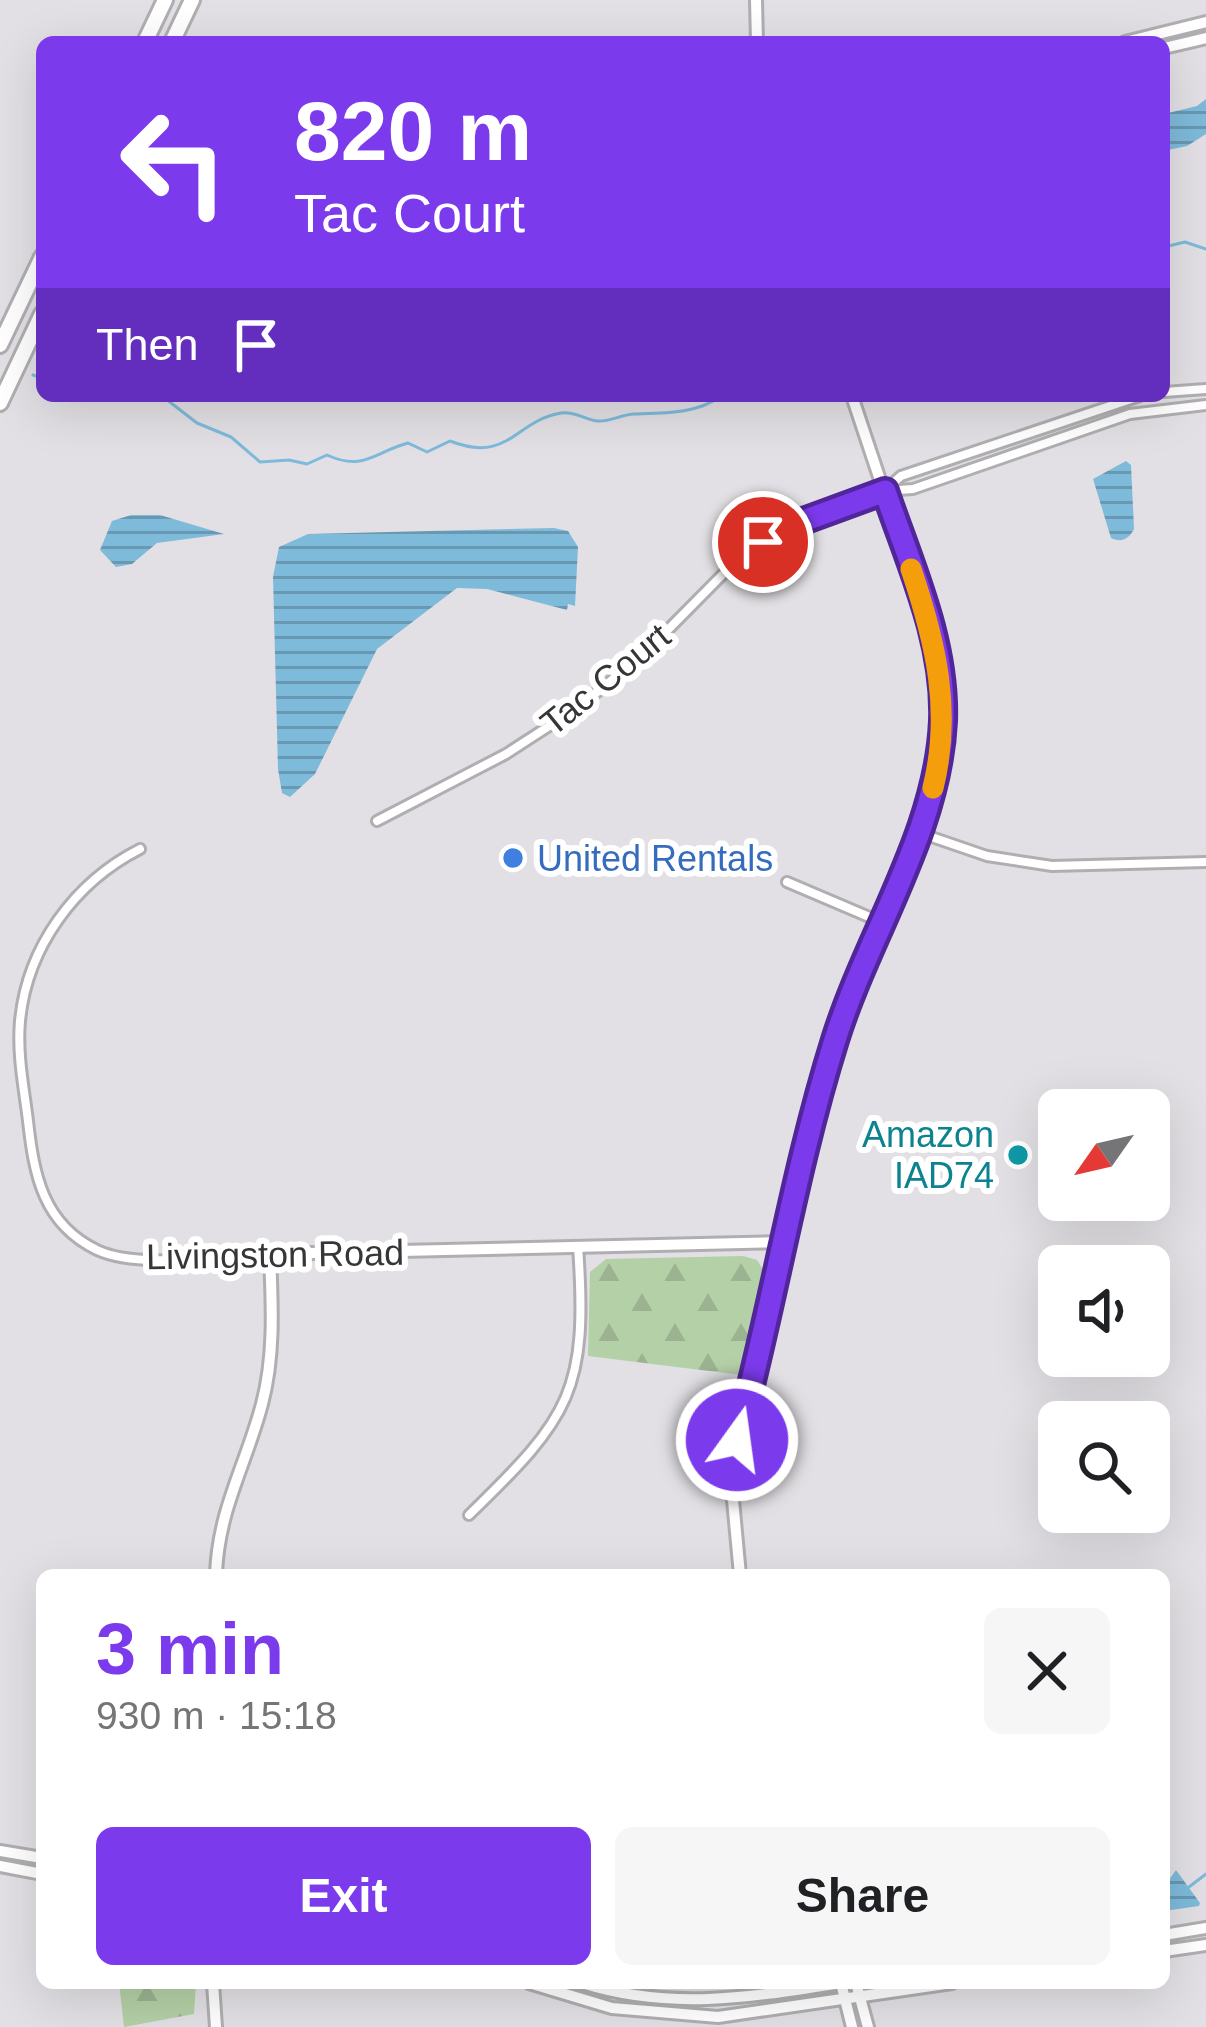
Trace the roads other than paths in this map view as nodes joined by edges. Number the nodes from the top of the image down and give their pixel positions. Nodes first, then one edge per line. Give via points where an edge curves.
1 (165, 0) edge
2 (191, 0) edge
3 (756, 0) edge
4 (1206, 22) edge
5 (148, 36) edge
6 (175, 36) edge
7 (757, 36) edge
8 (1149, 36) edge
9 (1206, 38) edge
10 (1170, 47) edge
11 (36, 270) edge
12 (36, 327) edge
13 (0, 345) edge
14 (1206, 389) edge
15 (1170, 392) edge
16 (854, 402) edge
17 (1122, 402) edge
18 (0, 403) edge
19 (1206, 405) edge
20 (885, 491) junction
21 (376, 821) dead end
22 (917, 832) junction
23 (140, 848) dead end
24 (1206, 862) edge
25 (787, 882) dead end
26 (881, 922) junction
27 (785, 1242) junction
28 (578, 1246) junction
29 (270, 1254) junction
30 (469, 1515) dead end
31 (216, 1569) edge
32 (742, 1569) edge
33 (0, 1851) edge
34 (36, 1857) edge
35 (0, 1866) edge
36 (36, 1873) edge
37 (1206, 1928) edge
38 (1170, 1934) edge
39 (1206, 1945) edge
40 (1170, 1950) edge
41 (213, 1989) edge
42 (549, 1989) edge
43 (605, 1989) edge
44 (801, 1989) edge
45 (842, 1989) edge
46 (858, 1989) edge
47 (913, 1989) edge
48 (860, 1997) junction
49 (845, 1999) junction
50 (216, 2027) edge
51 (852, 2027) edge
52 (868, 2027) edge

1 - 5 highway
2 - 6 highway
3 - 7 main road
4 - 8 main road
9 - 10 main road
11 - 13 highway
12 - 18 highway
14 - 15 street
16 - 20 main road
17 - 20 street via 901,476
19 - 20 street via 1130,414 913,489
20 - 21 street, Tac Court via 763,542 577,708
20 - 22 main road via 942,683 940,757
22 - 24 street via 986,856 1052,866
22 - 26 main road
23 - 29 street, Livingston Road via 80,893 30,976 20,1058 37,1183 63,1225 100,1251 148,1259
25 - 26 street
26 - 27 main road via 836,1036
27 - 28 main road, Livingston Road
27 - 32 main road via 735,1456
28 - 29 main road, Livingston Road
28 - 30 street via 582,1320 571,1390 532,1452
29 - 31 main road via 266,1387 220,1525
33 - 34 main road
35 - 36 main road
37 - 38 main road
39 - 40 main road
41 - 50 main road
42 - 49 main road via 676,2016
43 - 44 main road via 687,2002
45 - 49 main road
46 - 48 main road
47 - 48 main road
48 - 49 main road
48 - 52 main road
49 - 51 main road

